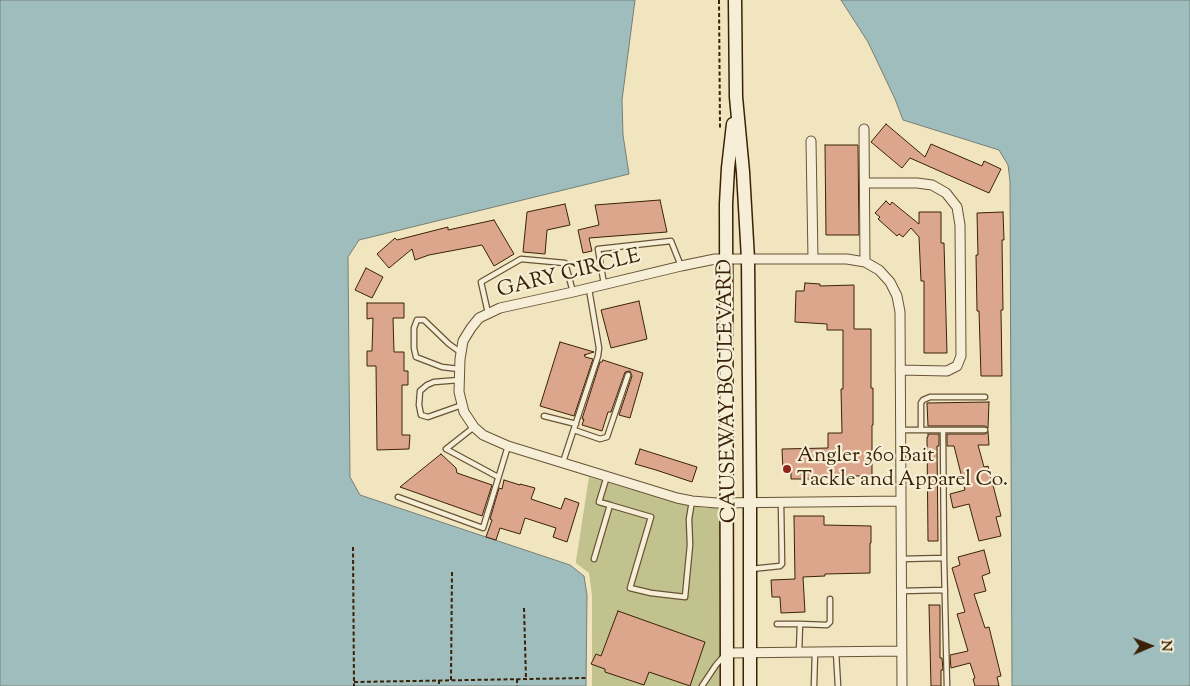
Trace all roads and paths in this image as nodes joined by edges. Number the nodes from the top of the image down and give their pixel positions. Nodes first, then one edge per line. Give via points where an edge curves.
1 (735, 0) edge
2 (736, 97) junction
3 (864, 129) dead end
4 (811, 141) dead end
5 (865, 184) junction
6 (726, 259) junction
7 (748, 259) junction
8 (812, 259) junction
9 (865, 262) junction
10 (681, 266) junction
11 (604, 284) junction
12 (588, 288) junction
13 (573, 292) junction
14 (488, 313) junction
15 (461, 353) junction
16 (459, 370) junction
17 (900, 370) junction
18 (628, 375) dead end
19 (459, 380) junction
20 (985, 397) dead end
21 (462, 405) junction
22 (544, 416) dead end
23 (576, 424) junction
24 (474, 428) junction
25 (574, 430) junction
26 (900, 430) junction
27 (921, 430) junction
28 (943, 430) junction
29 (985, 430) dead end
30 (508, 446) junction
31 (563, 463) junction
32 (607, 476) junction
33 (498, 477) junction
34 (398, 497) dead end
35 (692, 500) junction
36 (900, 501) junction
37 (727, 502) junction
38 (750, 502) junction
39 (781, 502) junction
40 (610, 505) junction
41 (353, 548) dead end
42 (944, 558) junction
43 (594, 559) dead end
44 (901, 559) junction
45 (750, 569) junction
46 (452, 571) dead end
47 (945, 590) junction
48 (901, 591) junction
49 (830, 599) dead end
50 (524, 608) dead end
51 (777, 624) dead end
52 (800, 624) junction
53 (902, 651) junction
54 (727, 652) junction
55 (750, 652) junction
56 (799, 652) junction
57 (815, 652) junction
58 (836, 652) junction
59 (586, 678) dead end
60 (517, 679) junction
61 (526, 679) junction
62 (439, 680) junction
63 (451, 680) junction
64 (354, 682) junction
65 (354, 686) edge
66 (439, 686) edge
67 (518, 686) edge
68 (702, 686) edge
69 (727, 686) edge
70 (750, 686) edge
71 (814, 686) edge
72 (838, 686) edge
73 (902, 686) edge
74 (948, 686) edge

1 - 2 street, CAUSEWAY BOULEVARD
2 - 6 street, CAUSEWAY BOULEVARD via 728,168
2 - 7 street, CAUSEWAY BOULEVARD
3 - 5 street
4 - 8 street
5 - 9 street
5 - 17 street via 932,185 946,193 956,207 960,225 961,356 957,366 947,371
6 - 7 street, GARY CIRCLE
6 - 10 street, GARY CIRCLE
6 - 37 street, CAUSEWAY BOULEVARD
7 - 8 street, GARY CIRCLE
7 - 38 street, CAUSEWAY BOULEVARD
8 - 9 street, GARY CIRCLE
9 - 17 street via 879,270 897,296
10 - 11 street, GARY CIRCLE
10 - 11 lane via 671,241 598,249
11 - 12 street, GARY CIRCLE
12 - 13 street, GARY CIRCLE
12 - 23 lane via 599,348
13 - 14 street, GARY CIRCLE
13 - 14 lane via 565,263 521,259 481,282
14 - 15 street, GARY CIRCLE via 471,328 463,341
15 - 16 street, GARY CIRCLE
15 - 16 lane via 424,320 417,320 414,328 416,358
16 - 19 street, GARY CIRCLE
17 - 26 street
18 - 25 lane via 608,437 600,439
19 - 21 street, GARY CIRCLE
19 - 21 lane via 427,385 420,391 419,405 421,415 428,417
20 - 27 lane via 930,397 923,400
21 - 24 street, GARY CIRCLE
22 - 23 lane
23 - 25 lane
24 - 30 street
24 - 33 lane via 446,450
25 - 31 lane
26 - 27 lane
26 - 36 street
27 - 28 lane
28 - 29 lane
28 - 42 lane
30 - 31 street
30 - 33 lane
31 - 32 street
32 - 35 street
32 - 40 lane via 599,502
33 - 34 lane via 483,528
35 - 37 street
35 - 40 lane via 685,597 630,588 652,517
36 - 39 street
36 - 44 street
37 - 38 street
37 - 54 street, CAUSEWAY BOULEVARD
38 - 39 street
38 - 45 street, CAUSEWAY BOULEVARD
39 - 45 lane via 782,564
40 - 43 lane
41 - 64 path
42 - 44 lane
42 - 47 lane
44 - 48 street
45 - 55 street, CAUSEWAY BOULEVARD
46 - 63 path
47 - 48 lane
47 - 74 lane
48 - 53 street
49 - 52 lane via 830,622 827,625
50 - 61 path
51 - 52 lane
52 - 56 lane
53 - 58 street
53 - 73 street
54 - 55 street
54 - 68 lane
54 - 69 street, CAUSEWAY BOULEVARD
55 - 56 street
55 - 70 street, CAUSEWAY BOULEVARD
56 - 57 street
57 - 58 street
57 - 71 lane
58 - 72 lane
59 - 61 path
60 - 61 path
60 - 63 path
60 - 67 path
62 - 63 path
62 - 64 path
62 - 66 path
64 - 65 path

